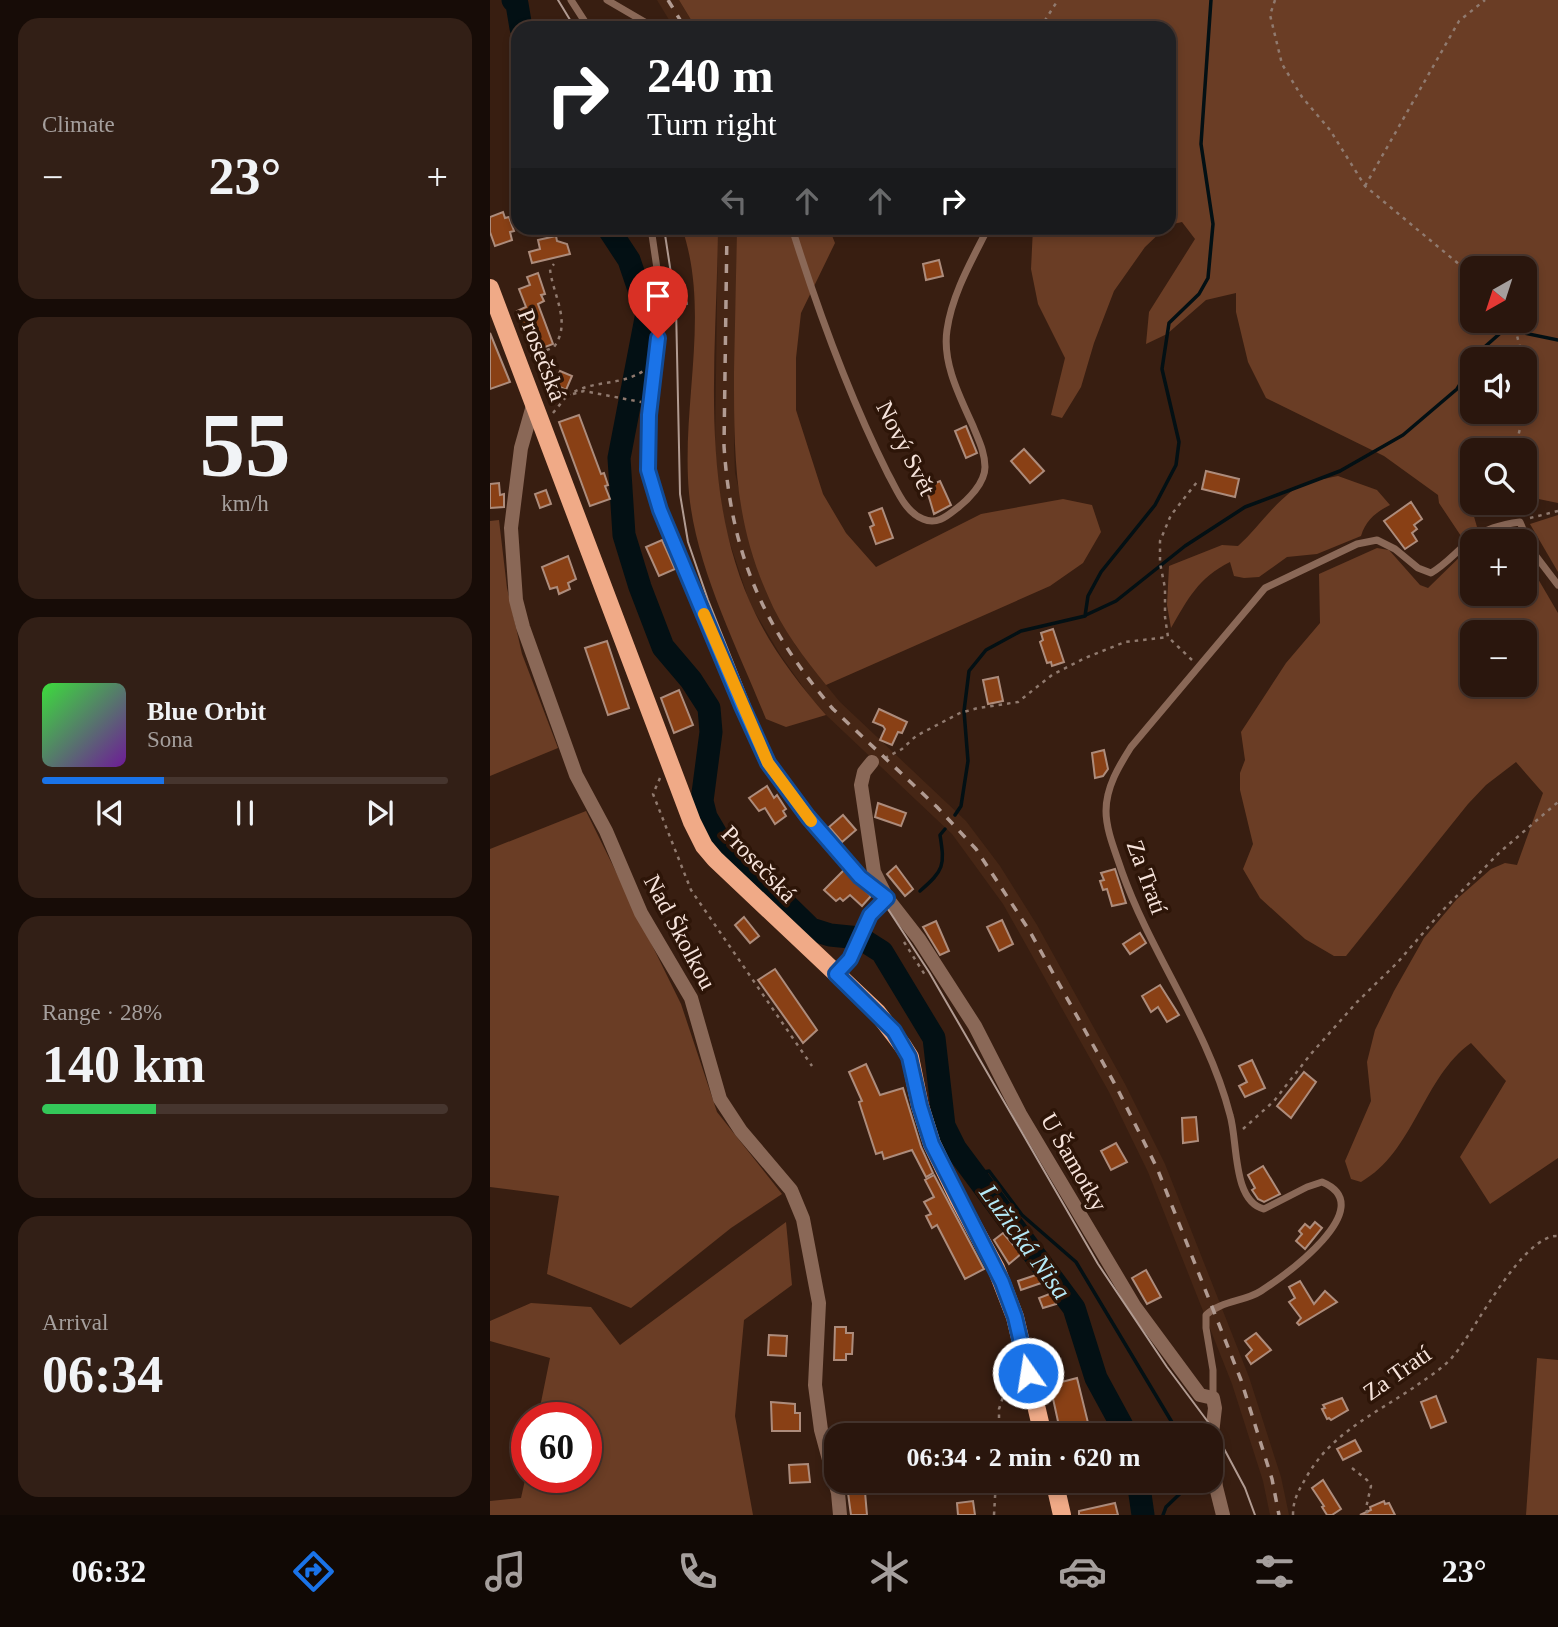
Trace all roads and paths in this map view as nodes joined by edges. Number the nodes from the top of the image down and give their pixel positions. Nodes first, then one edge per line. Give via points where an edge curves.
1 (571, 0) edge
2 (607, 0) edge
3 (1058, 0) edge
4 (1275, 0) edge
5 (1485, 0) edge
6 (584, 21) edge
7 (643, 21) edge
8 (1045, 21) edge
9 (1365, 186) junction
10 (652, 235) edge
11 (794, 235) edge
12 (984, 235) edge
13 (554, 264) dead end
14 (1460, 265) edge
15 (684, 282) dead end
16 (490, 288) edge
17 (671, 306) dead end
18 (518, 360) junction
19 (652, 364) dead end
20 (567, 396) junction
21 (534, 402) junction
22 (644, 403) dead end
23 (546, 434) junction
24 (1197, 482) dead end
25 (1558, 511) edge
26 (1520, 522) junction
27 (1558, 585) edge
28 (1168, 637) junction
29 (1200, 667) junction
30 (872, 762) joint
31 (673, 772) junction
32 (1558, 802) edge
33 (887, 898) junction
34 (863, 928) joint
35 (899, 934) dead end
36 (836, 974) junction
37 (928, 977) dead end
38 (812, 1066) dead end
39 (1235, 1136) junction
40 (1558, 1236) edge
41 (1023, 1349) junction
42 (1213, 1398) junction
43 (999, 1423) edge
44 (1040, 1423) edge
45 (1213, 1423) edge
46 (1352, 1468) dead end
47 (995, 1493) edge
48 (1057, 1493) edge
49 (1218, 1493) edge
50 (840, 1515) edge
51 (994, 1515) edge
52 (1062, 1515) edge
53 (1223, 1515) edge
54 (1293, 1515) edge
55 (1368, 1515) edge

1 - 6 lane
2 - 7 lane
3 - 8 path
4 - 9 path via 1270,15 1282,64
5 - 9 path via 1459,21
9 - 14 path
10 - 33 lane via 660,318 648,470 660,510 768,763 860,877
11 - 12 lane, Nový Svět via 808,281 878,453 901,499 922,519 934,522 971,497 985,469 982,448 947,356 947,331 965,274
13 - 18 path via 551,279 562,316 558,342 554,348
15 - 17 path via 687,306
16 - 18 main road, Prosečská
18 - 21 main road, Prosečská
19 - 20 path via 631,378 584,386
20 - 22 path via 584,391
20 - 23 path via 553,410 555,431
21 - 23 main road, Prosečská
21 - 50 street, Nad Školkou via 521,448 511,528 516,600 523,627 576,775 642,913 691,998 720,1099 791,1190 803,1219 819,1303 815,1385
23 - 31 main road, Prosečská
24 - 28 path via 1171,515 1160,541
25 - 26 path
26 - 27 lane via 1532,551
26 - 29 lane, Za Tratí via 1475,537 1431,573 1377,540 1357,544 1265,588
28 - 29 path
28 - 30 path via 1125,642 1084,658 1052,675 1018,702 960,713
29 - 39 lane, Za Tratí via 1131,747 1110,787 1106,813 1139,916 1217,1072
30 - 33 street via 861,785 874,872
31 - 36 main road, Prosečská via 710,853
31 - 38 path via 661,777 653,794 691,890
32 - 39 path via 1443,909 1274,1101
33 - 34 street
33 - 42 street, U Šamotky via 975,1026 1020,1114 1135,1307 1200,1395
34 - 36 lane via 850,959
35 - 37 path
36 - 41 main road, Prosečská via 894,1031 909,1057 932,1144 996,1268
39 - 42 lane, Za Tratí via 1241,1182 1254,1207 1273,1206 1322,1182 1337,1192 1341,1210 1315,1250 1258,1293 1206,1315
40 - 54 path, Za Tratí via 1524,1256 1454,1355 1332,1442 1297,1491
41 - 43 path via 999,1409
41 - 44 main road, Prosečská
42 - 45 street
46 - 55 path via 1371,1486
47 - 51 path
48 - 52 main road
49 - 53 street

